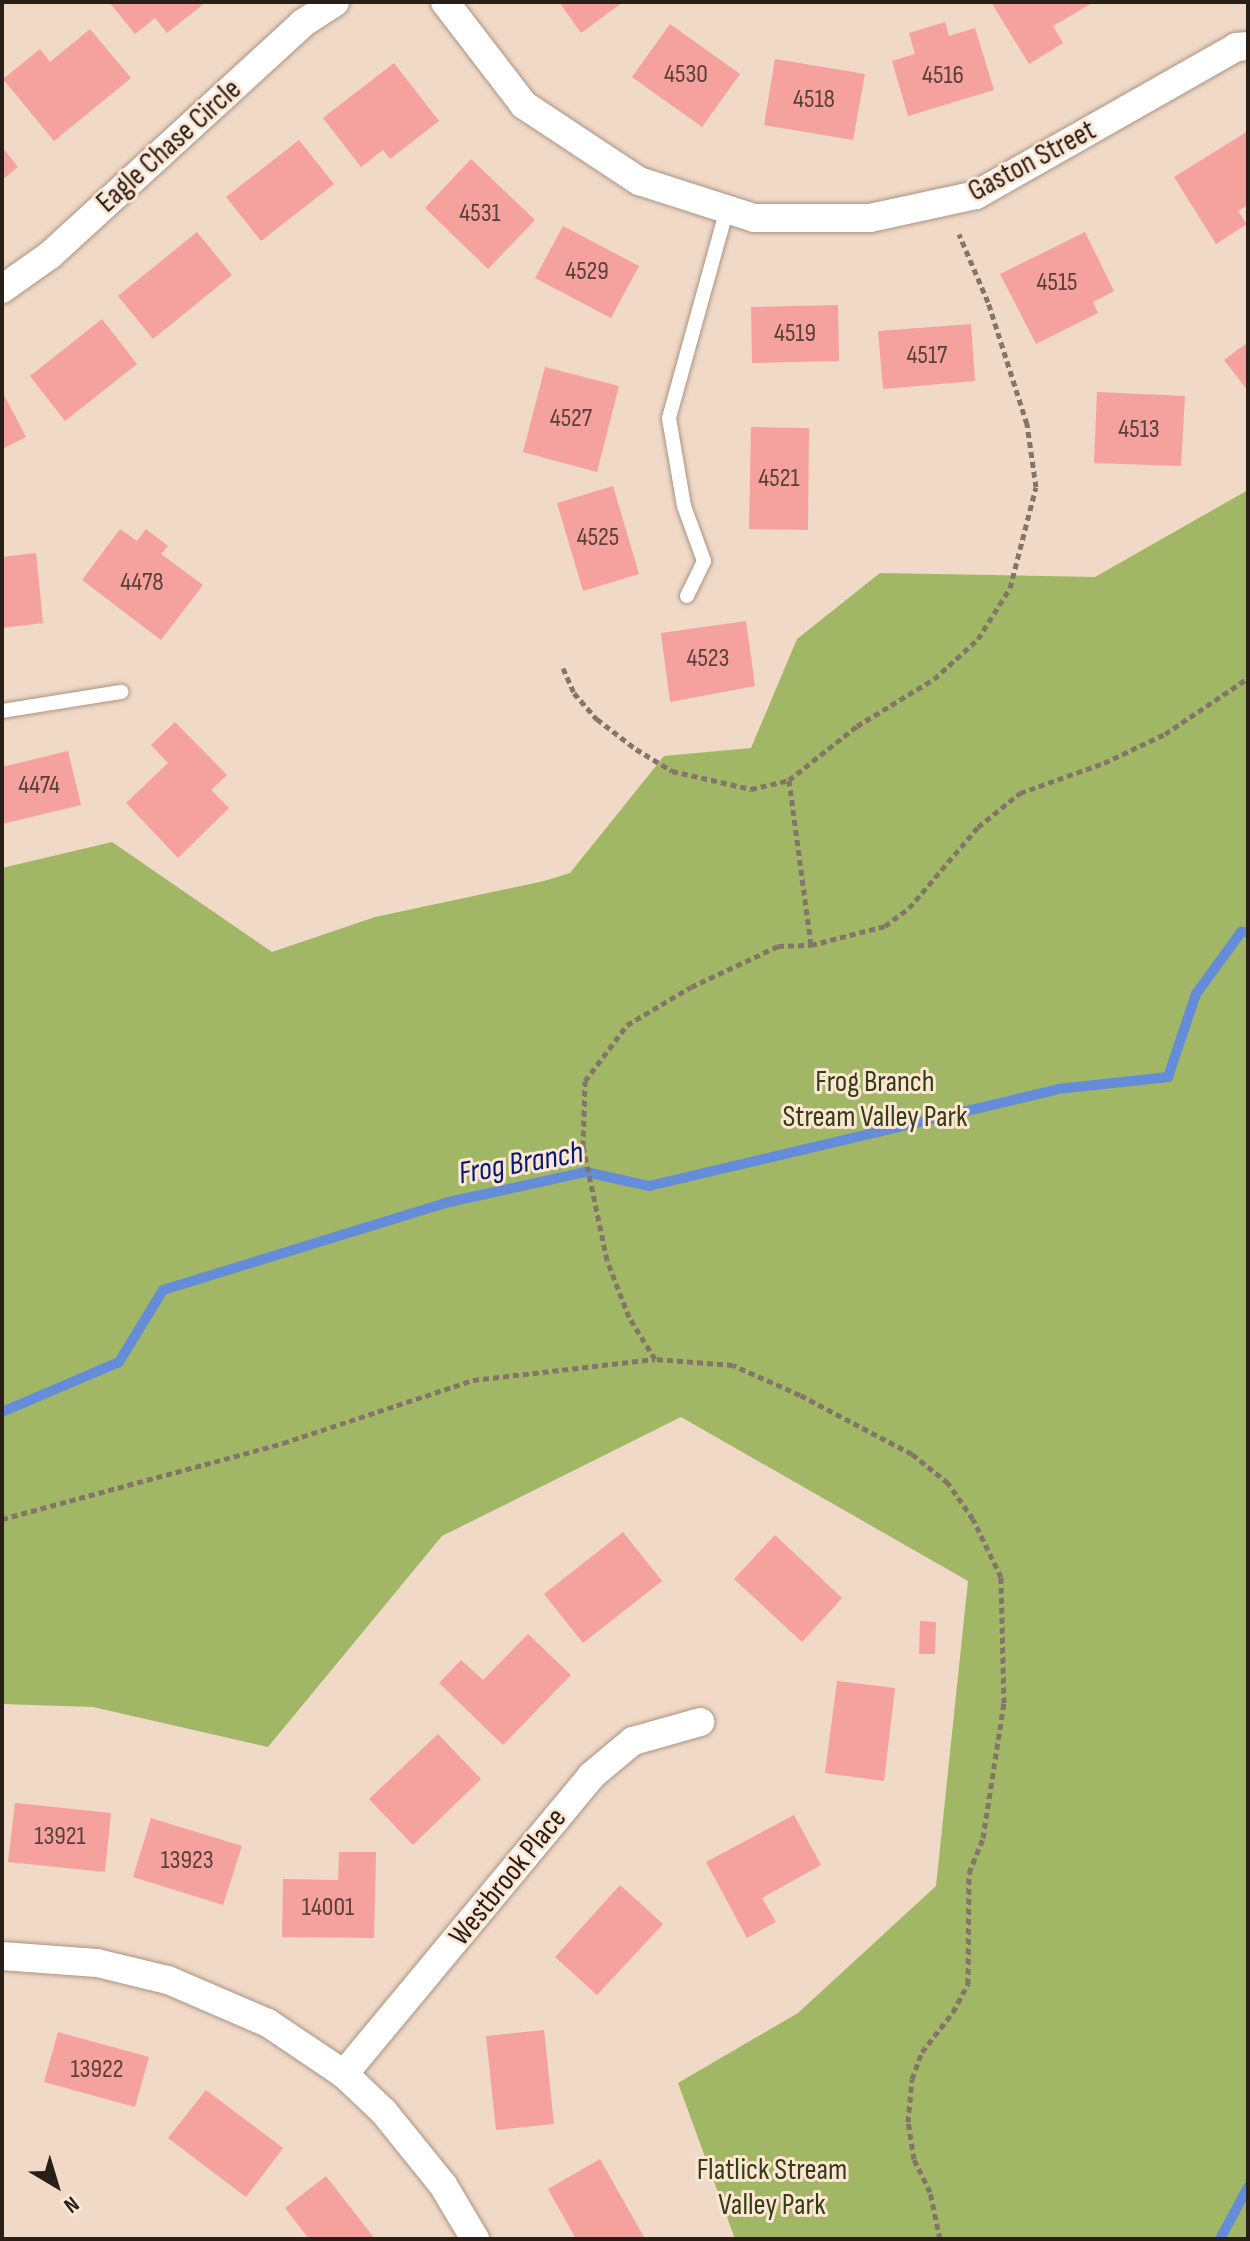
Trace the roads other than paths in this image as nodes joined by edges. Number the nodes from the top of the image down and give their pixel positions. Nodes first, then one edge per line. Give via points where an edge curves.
1 (335, 2) edge
2 (445, 2) edge
3 (1248, 46) edge
4 (727, 209) junction
5 (2, 289) edge
6 (687, 596) dead end
7 (121, 692) dead end
8 (2, 711) edge
9 (700, 1722) dead end
10 (2, 1956) edge
11 (344, 2074) junction
12 (475, 2239) edge

1 - 5 street, Eagle Chase Circle via 303,23 50,255
2 - 4 street, Gaston Street via 524,105 639,181
3 - 4 street, Gaston Street via 1236,47 976,195 870,218 754,218
4 - 6 lane via 669,418 684,506 704,561
7 - 8 lane
9 - 11 street, Westbrook Place via 633,1741 591,1776
10 - 11 street via 85,1961 168,1980 268,2023
11 - 12 street via 413,2145

